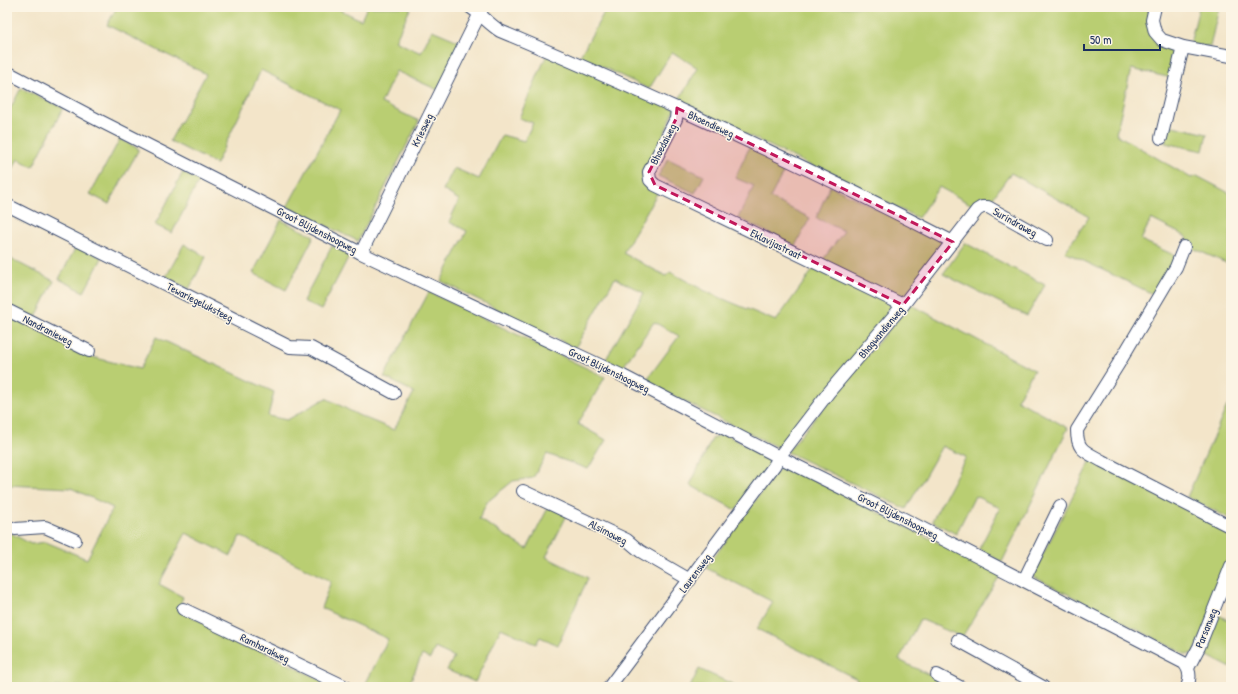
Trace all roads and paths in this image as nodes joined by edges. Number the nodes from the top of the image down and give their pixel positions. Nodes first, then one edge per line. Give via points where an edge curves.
1 (1155, 7) edge
2 (478, 9) edge
3 (1183, 47) junction
4 (1231, 56) edge
5 (7, 72) edge
6 (676, 108) junction
7 (1160, 138) dead end
8 (650, 180) joint
9 (7, 205) edge
10 (982, 207) joint
11 (1047, 240) dead end
12 (953, 242) junction
13 (1184, 248) dead end
14 (361, 253) junction
15 (904, 305) junction
16 (7, 310) edge
17 (89, 351) dead end
18 (394, 393) dead end
19 (779, 457) junction
20 (523, 491) dead end
21 (1060, 506) dead end
22 (7, 526) edge
23 (1231, 527) edge
24 (75, 540) dead end
25 (1230, 570) edge
26 (690, 580) junction
27 (1024, 580) junction
28 (183, 609) dead end
29 (958, 640) dead end
30 (1188, 668) junction
31 (937, 675) dead end
32 (346, 687) edge
33 (608, 687) edge
34 (960, 687) edge
35 (1043, 687) edge
36 (1187, 687) edge

1 - 3 street via 1152,20 1156,32 1162,40
2 - 6 street, Bhoendieweg via 493,27 500,31
2 - 14 street, Kriesweg
3 - 4 street
3 - 7 street
5 - 14 street, Groot Blijdenshoopweg
6 - 8 street, Bhoedaiweg via 676,119 649,172
6 - 12 street, Bhoendieweg via 881,204
8 - 15 street, Eklavijastraat via 655,185
9 - 18 street, Tewariegeluksteeg via 290,347 311,348
10 - 11 street, Surindraweg via 988,207
10 - 12 street, Bhagwandienweg
12 - 15 street, Bhagwandienweg
13 - 23 street via 1176,267 1077,430 1077,441 1082,450
14 - 19 street, Groot Blijdenshoopweg via 623,376
15 - 19 street, Bhagwandienweg via 829,392
16 - 17 street, Nandranieweg
19 - 26 street, Laurensweg
19 - 27 street, Groot Blijdenshoopweg
20 - 26 street, Alsimoweg via 627,540 640,551
21 - 27 street
22 - 24 street via 15,529 45,527
25 - 30 street, Parsanweg
26 - 33 street, Laurensweg
27 - 30 street, Groot Blijdenshoopweg via 1184,663
28 - 32 street, Ramharakweg
29 - 35 street
30 - 36 street via 1190,673
31 - 34 street

